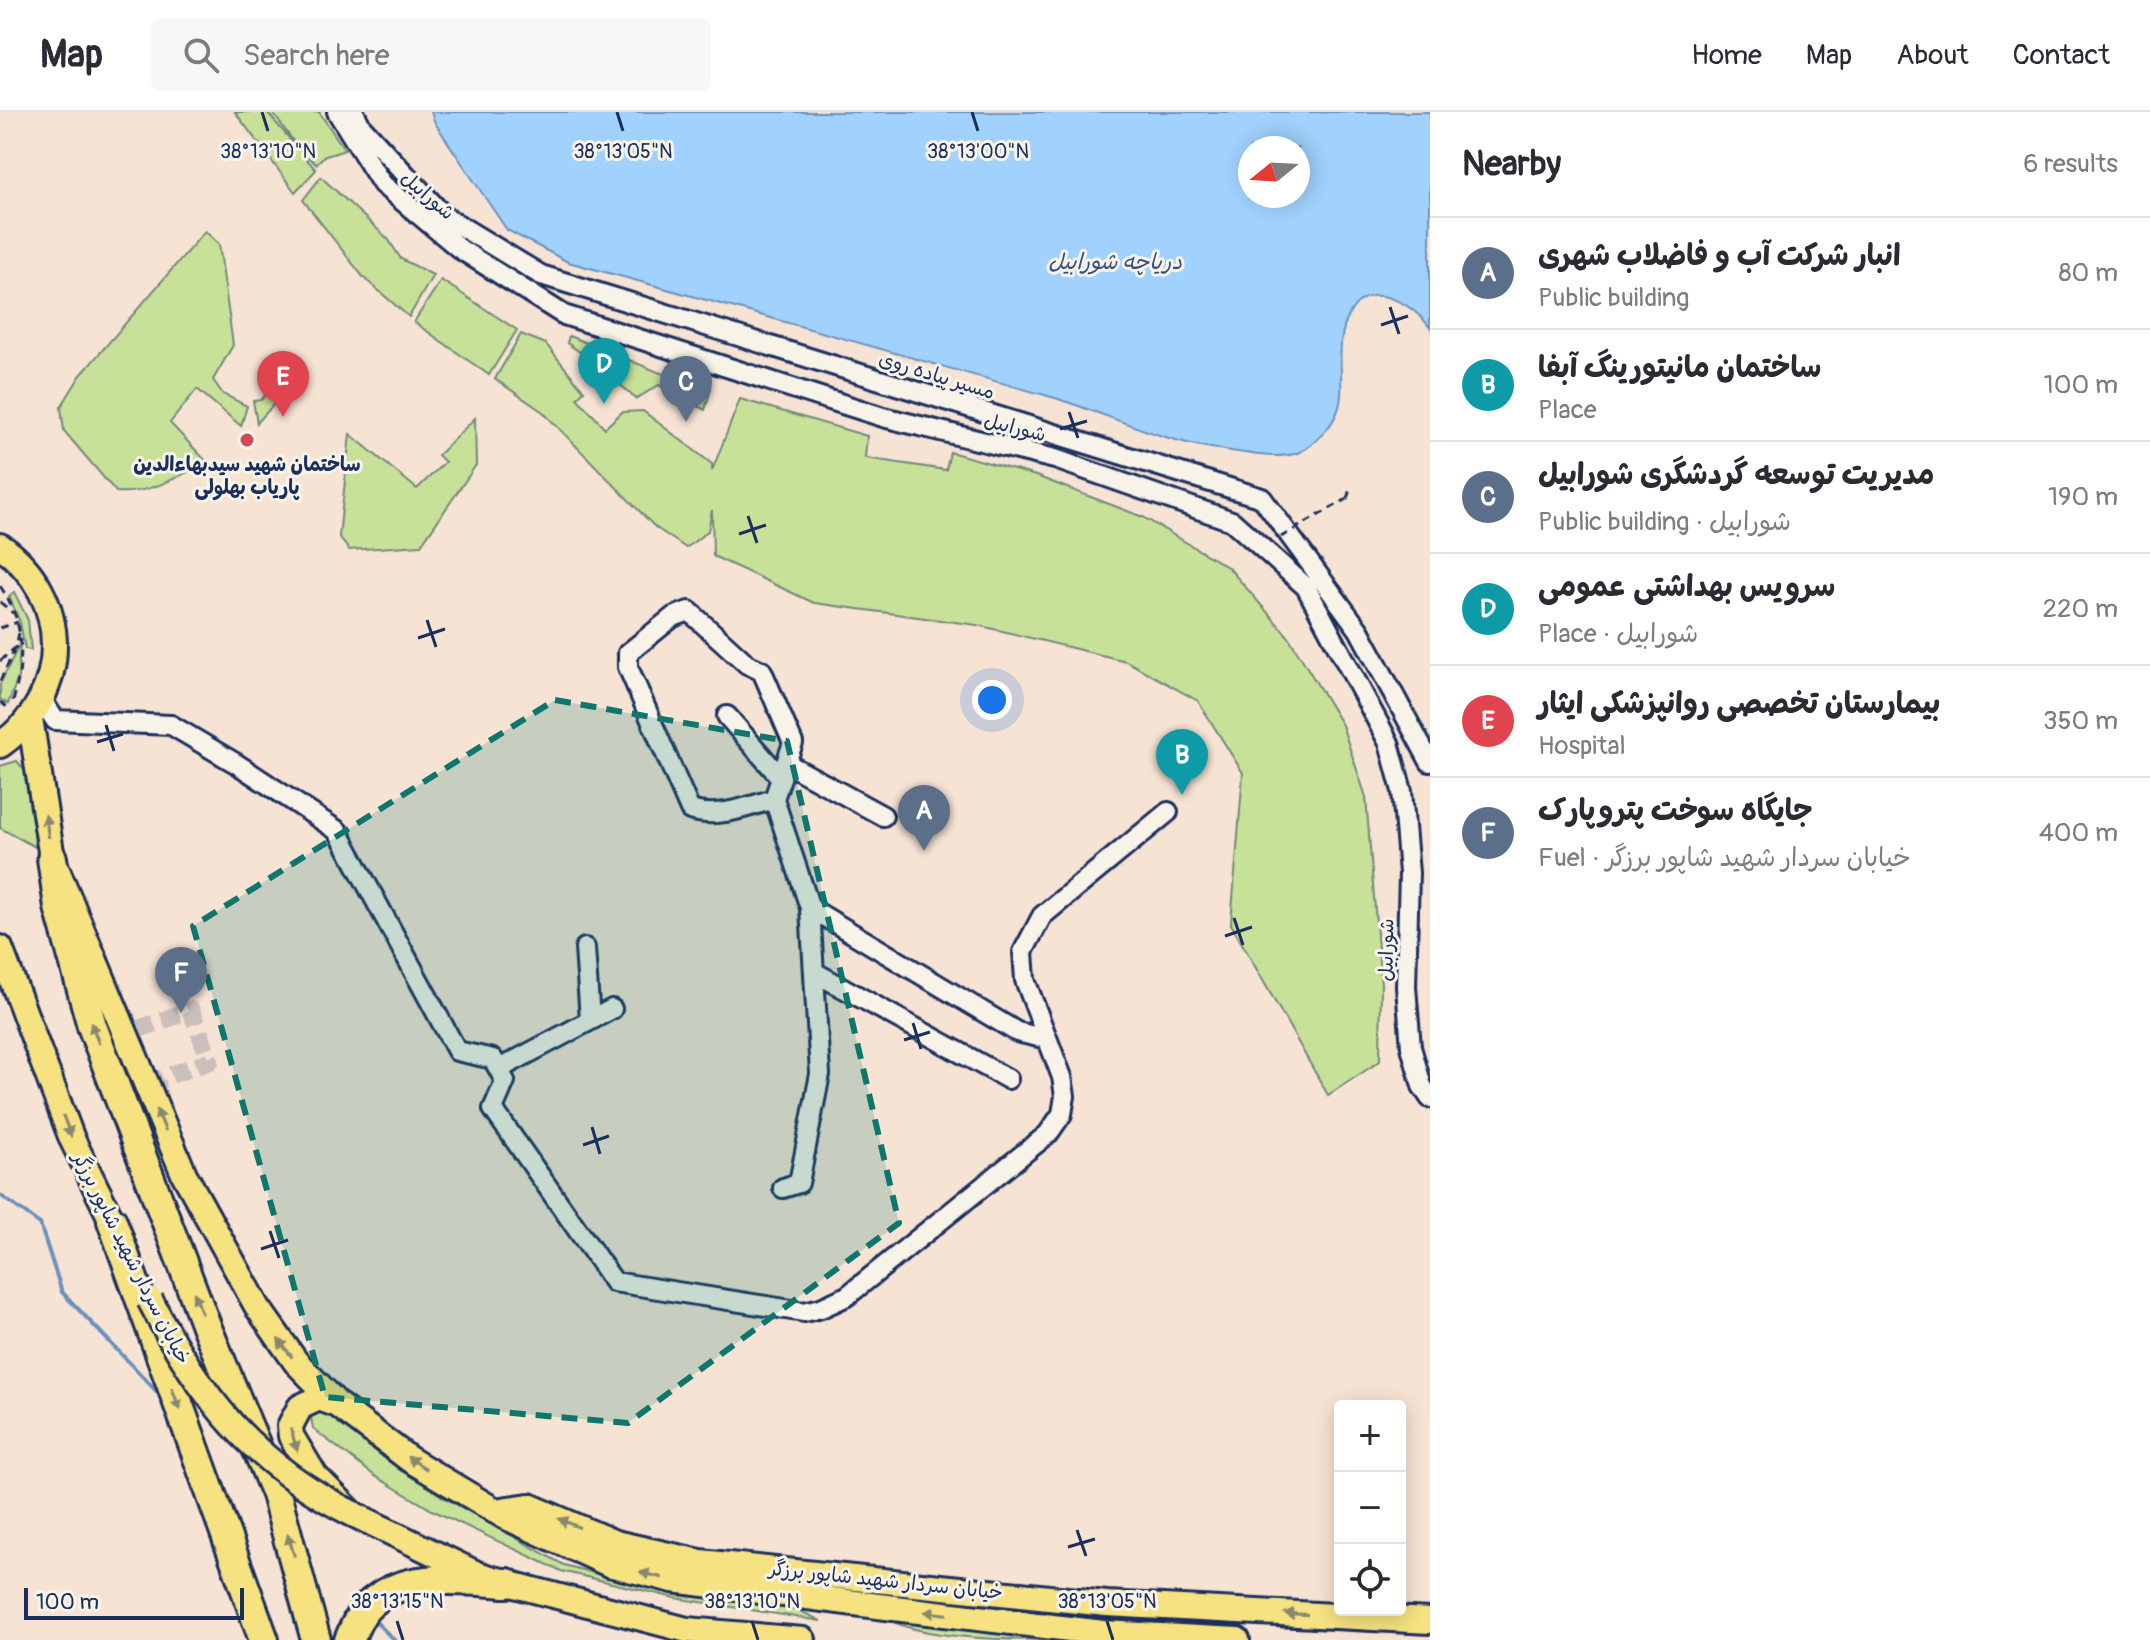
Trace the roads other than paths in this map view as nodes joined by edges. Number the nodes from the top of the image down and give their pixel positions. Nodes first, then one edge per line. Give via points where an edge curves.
1 (337, 112) edge
2 (354, 112) edge
3 (0, 546) edge
4 (25, 705) junction
5 (727, 716) dead end
6 (0, 745) edge
7 (1430, 762) edge
8 (783, 771) junction
9 (774, 799) junction
10 (1168, 812) dead end
11 (883, 816) dead end
12 (52, 858) junction
13 (810, 908) junction
14 (0, 948) edge
15 (585, 948) dead end
16 (816, 973) junction
17 (612, 1009) dead end
18 (590, 1020) junction
19 (1047, 1039) junction
20 (499, 1069) junction
21 (1008, 1079) dead end
22 (1430, 1098) edge
23 (783, 1188) dead end
24 (112, 1221) junction
25 (338, 1405) junction
26 (495, 1511) junction
27 (353, 1514) junction
28 (507, 1583) junction
29 (1430, 1621) edge
30 (1357, 1629) edge
31 (264, 1640) edge
32 (316, 1640) edge
33 (349, 1640) edge
34 (803, 1640) edge
35 (1237, 1640) edge

1 - 22 street, شورابیل via 382,184 419,218 564,315 883,417 1055,459 1232,521 1295,577 1306,587 1362,688 1389,743 1402,791 1409,873 1410,1032 1417,1073
2 - 7 street, مسیر پیاده روی via 444,216 541,275 1262,498 1359,630
3 - 4 main road via 31,574 51,613 54,663
4 - 6 main road
12 -> 4 main road, خیابان سردار شهید شاپور برزگر
4 - 20 street via 55,720 171,725 338,831 457,1051 493,1059
5 - 8 street
8 - 9 street
8 - 9 street via 793,743 762,671 747,664 689,611 673,617 628,653 628,667 690,810 728,812
8 - 11 street
9 - 13 street
10 - 19 street via 1042,916 1033,931 1023,952 1025,980
25 -> 12 main road, خیابان سردار شهید شاپور برزگر via 279,1340 218,1240 184,1174
32 -> 12 highway via 276,1494 92,1026 59,907
13 - 16 street
13 - 19 street via 1017,1032
14 -> 24 main road, خیابان سردار شهید شاپور برزگر via 72,1139
15 - 18 street
16 - 21 street
16 - 23 street via 820,1074 799,1183
17 - 18 street
18 - 20 street
19 - 20 street via 1065,1096 1062,1114 1048,1134 847,1296 804,1312 614,1282 493,1109 505,1081
24 - 27 main road, خیابان سردار شهید شاپور برزگر, bridge via 194,1380 255,1448 296,1483
24 -> 31 highway
26 -> 25 main road, خیابان سردار شهید شاپور برزگر via 409,1459
25 -> 27 main road via 319,1398 300,1407 293,1415 291,1436 315,1476
30 -> 26 main road, خیابان سردار شهید شاپور برزگر via 700,1562 615,1543 529,1506
35 -> 26 main road, خیابان سردار شهید شاپور برزگر via 1103,1633 673,1580 609,1564
27 - 28 main road, خیابان سردار شهید شاپور برزگر via 477,1574
28 - 33 highway via 441,1579 383,1593 364,1609
28 - 34 main road, خیابان سردار شهید شاپور برزگر via 687,1630
29 - 30 main road, خیابان سردار شهید شاپور برزگر

